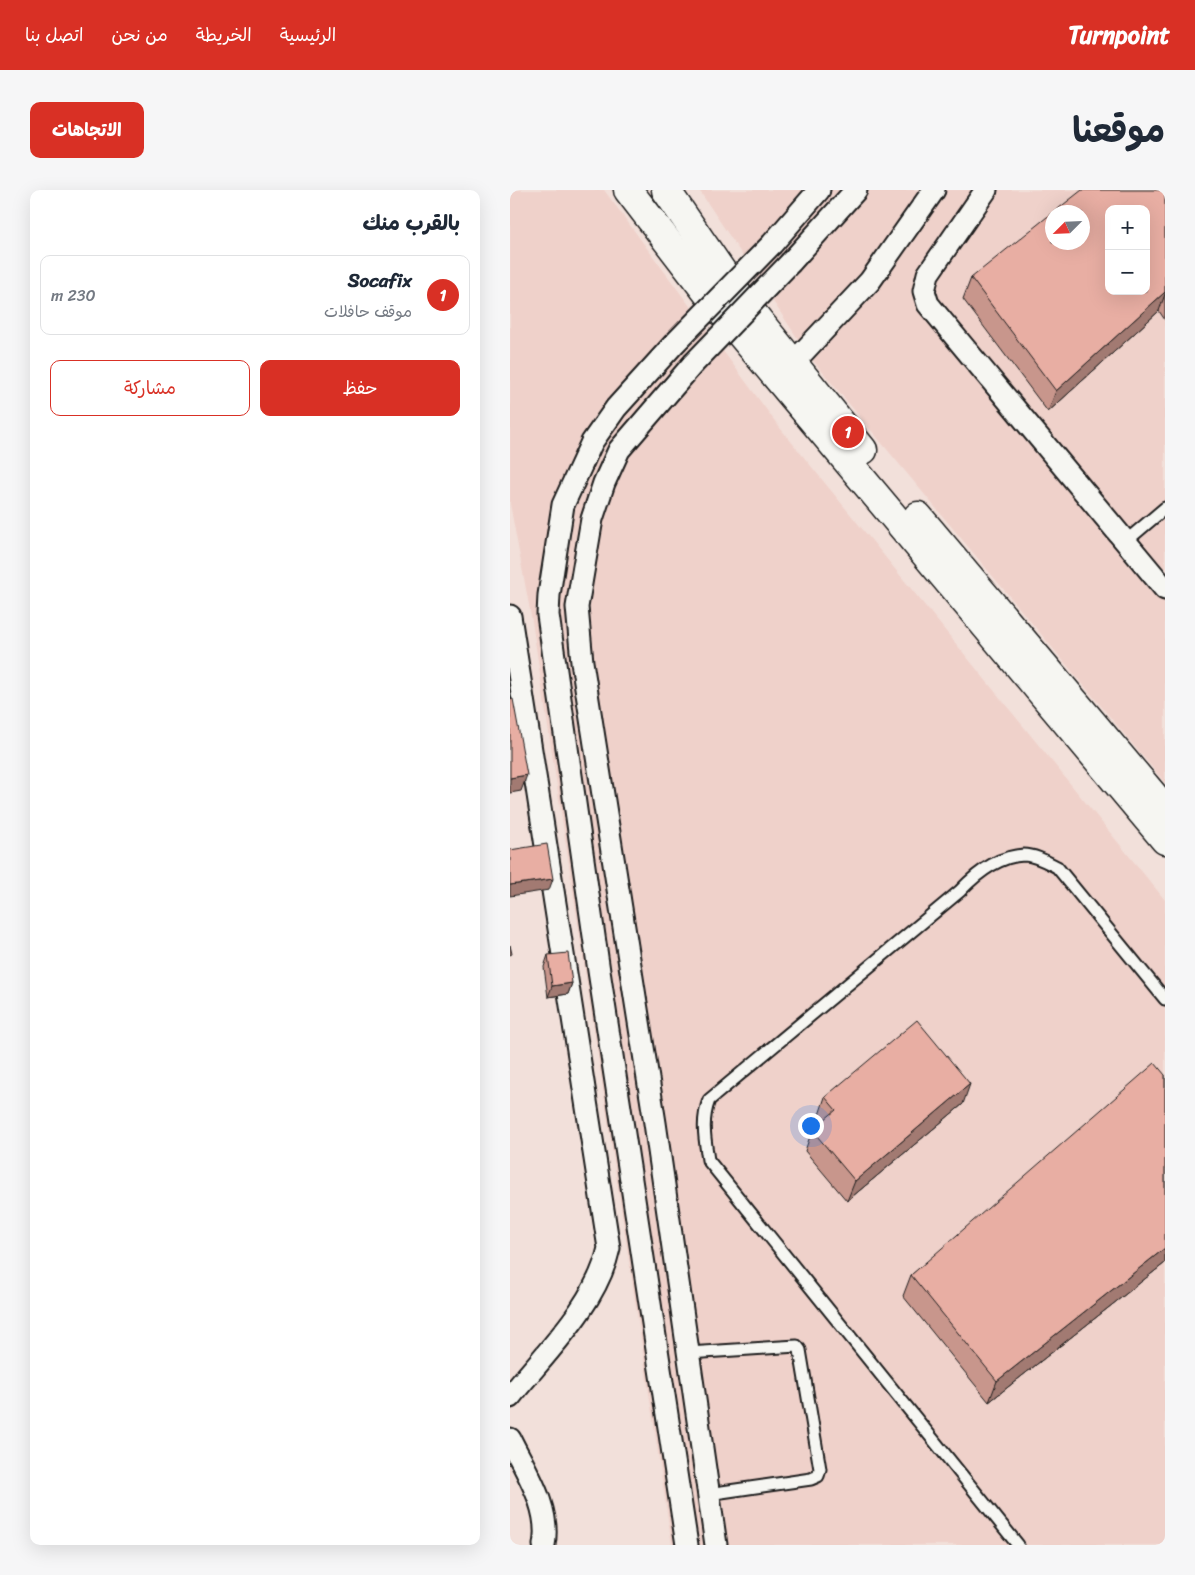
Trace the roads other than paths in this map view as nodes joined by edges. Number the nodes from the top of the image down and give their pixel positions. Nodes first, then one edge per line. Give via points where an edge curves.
1 (628, 190) edge
2 (666, 190) edge
3 (819, 190) edge
4 (856, 190) edge
5 (934, 190) edge
6 (986, 190) edge
7 (792, 364) junction
8 (1165, 508) edge
9 (1125, 542) junction
10 (1165, 589) edge
11 (510, 616) edge
12 (1165, 809) edge
13 (1165, 840) edge
14 (1165, 999) edge
15 (688, 1353) junction
16 (510, 1397) edge
17 (510, 1439) edge
18 (708, 1494) junction
19 (544, 1545) edge
20 (687, 1545) edge
21 (716, 1545) edge
22 (1018, 1545) edge

1 - 13 street via 722,312
2 - 7 street via 738,294
3 - 20 street, bridge via 616,408 592,442 563,505 551,578 548,615
4 - 15 street, bridge via 693,364 619,450 592,519 577,607 582,662
5 - 7 street via 870,281
6 - 9 street via 928,274 924,291 928,304
7 - 12 street
8 - 9 lane
9 - 10 street
11 - 16 street via 609,1248 605,1266 592,1293
14 - 22 lane via 1057,867 1023,855 975,875 960,891 709,1100 704,1114 708,1160
15 - 18 street
15 - 18 lane via 797,1346 820,1469 818,1476 811,1479
17 - 19 street via 543,1508 547,1531
18 - 21 street

